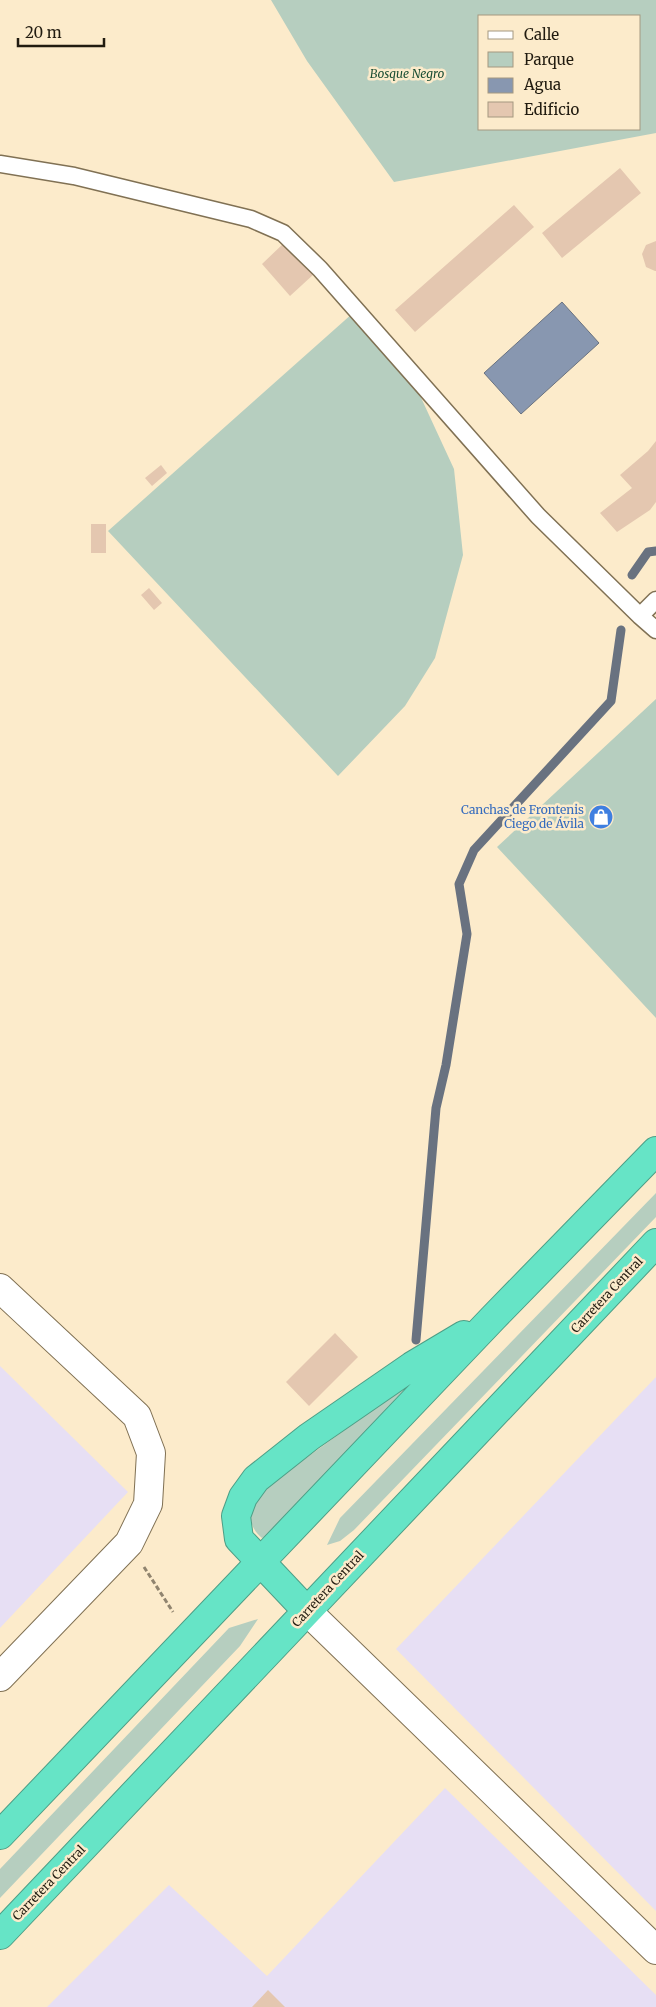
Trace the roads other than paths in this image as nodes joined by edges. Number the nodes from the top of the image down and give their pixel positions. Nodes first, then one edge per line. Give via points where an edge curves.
1 (0, 164) edge
2 (656, 600) edge
3 (640, 616) junction
4 (656, 630) edge
5 (656, 1151) edge
6 (656, 1244) edge
7 (0, 1288) edge
8 (493, 1318) junction
9 (261, 1562) junction
10 (307, 1611) junction
11 (0, 1677) edge
12 (0, 1834) edge
13 (0, 1935) edge
14 (656, 1950) edge

1 - 3 lane via 83,178 251,220 283,233 320,270 538,516
2 - 3 lane
3 - 4 lane
5 - 8 highway
6 - 10 highway, Carretera Central
7 - 11 street via 137,1416 151,1452 148,1504 129,1543
8 - 9 highway
8 - 9 highway via 412,1366 309,1437 256,1479 243,1497 236,1516 239,1539
9 - 10 highway
9 - 12 highway
10 - 13 highway, Carretera Central
10 - 14 street

